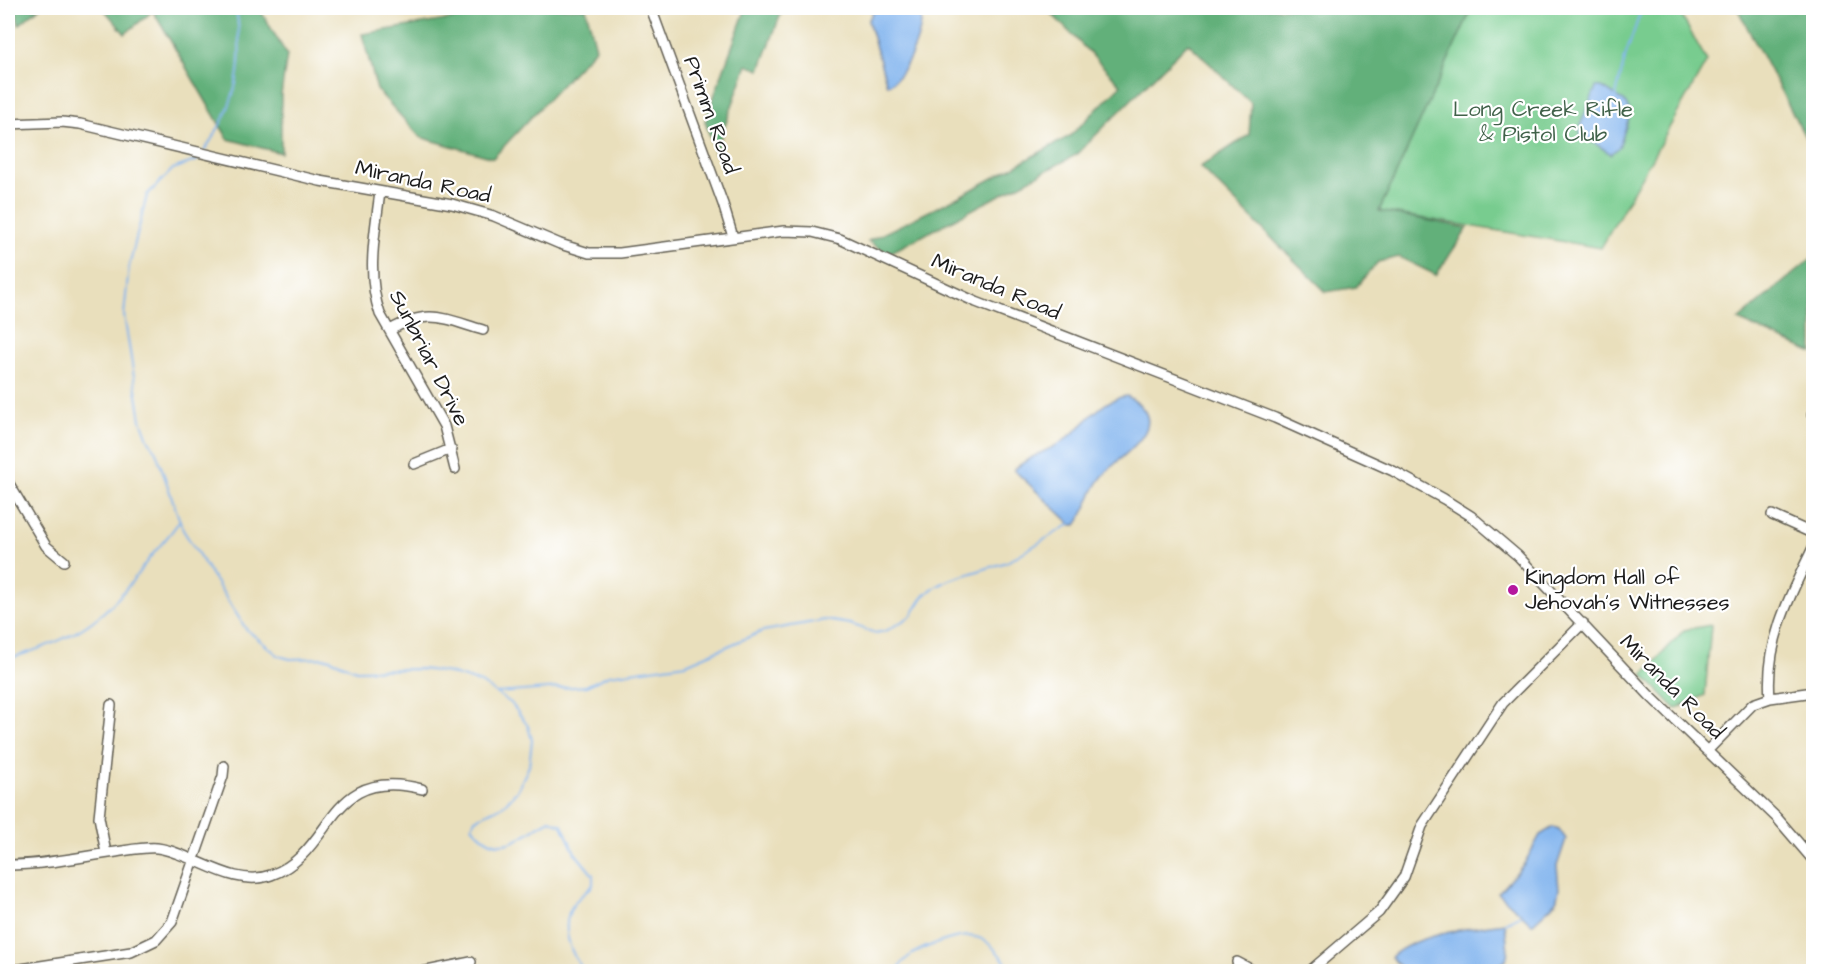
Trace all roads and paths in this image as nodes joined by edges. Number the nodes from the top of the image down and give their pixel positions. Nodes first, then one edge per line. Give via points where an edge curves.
1 (651, 8) edge
2 (8, 124) edge
3 (380, 192) junction
4 (733, 237) junction
5 (390, 330) junction
6 (483, 330) dead end
7 (451, 449) junction
8 (414, 464) dead end
9 (455, 469) dead end
10 (8, 482) edge
11 (1772, 515) dead end
12 (1814, 534) edge
13 (1814, 546) edge
14 (64, 561) dead end
15 (1583, 623) junction
16 (1814, 692) edge
17 (1770, 698) junction
18 (111, 705) dead end
19 (1707, 751) junction
20 (224, 766) dead end
21 (422, 789) dead end
22 (106, 853) junction
23 (194, 859) junction
24 (1814, 861) edge
25 (8, 865) edge
26 (471, 962) dead end
27 (1237, 962) dead end
28 (8, 971) edge
29 (422, 972) edge
30 (1256, 972) edge
31 (1305, 972) edge

1 - 4 street, Primm Road
2 - 3 street, Miranda Road via 80,124
3 - 4 street, Miranda Road via 480,212 589,253 620,253
3 - 5 street, Sunbriar Drive via 373,294
4 - 15 street, Miranda Road via 798,231 840,239 976,302 1275,418 1379,465 1471,516 1518,556
5 - 6 street via 431,315
5 - 7 street, Sunbriar Drive via 439,415
7 - 8 street
7 - 9 street, Sunbriar Drive
10 - 14 street via 46,546
11 - 12 street
13 - 17 street via 1774,637
15 - 19 street, Miranda Road
15 - 31 street via 1503,703 1422,826 1404,878 1379,912
16 - 17 street
17 - 19 street via 1739,715
18 - 22 street via 99,817
19 - 24 street, Miranda Road via 1777,818
20 - 23 street
21 - 23 street via 380,785 356,794 336,811 296,862 267,877 243,877
22 - 23 street via 156,848
22 - 25 street
23 - 28 street via 172,922 150,945 131,952
26 - 29 street
27 - 30 street

